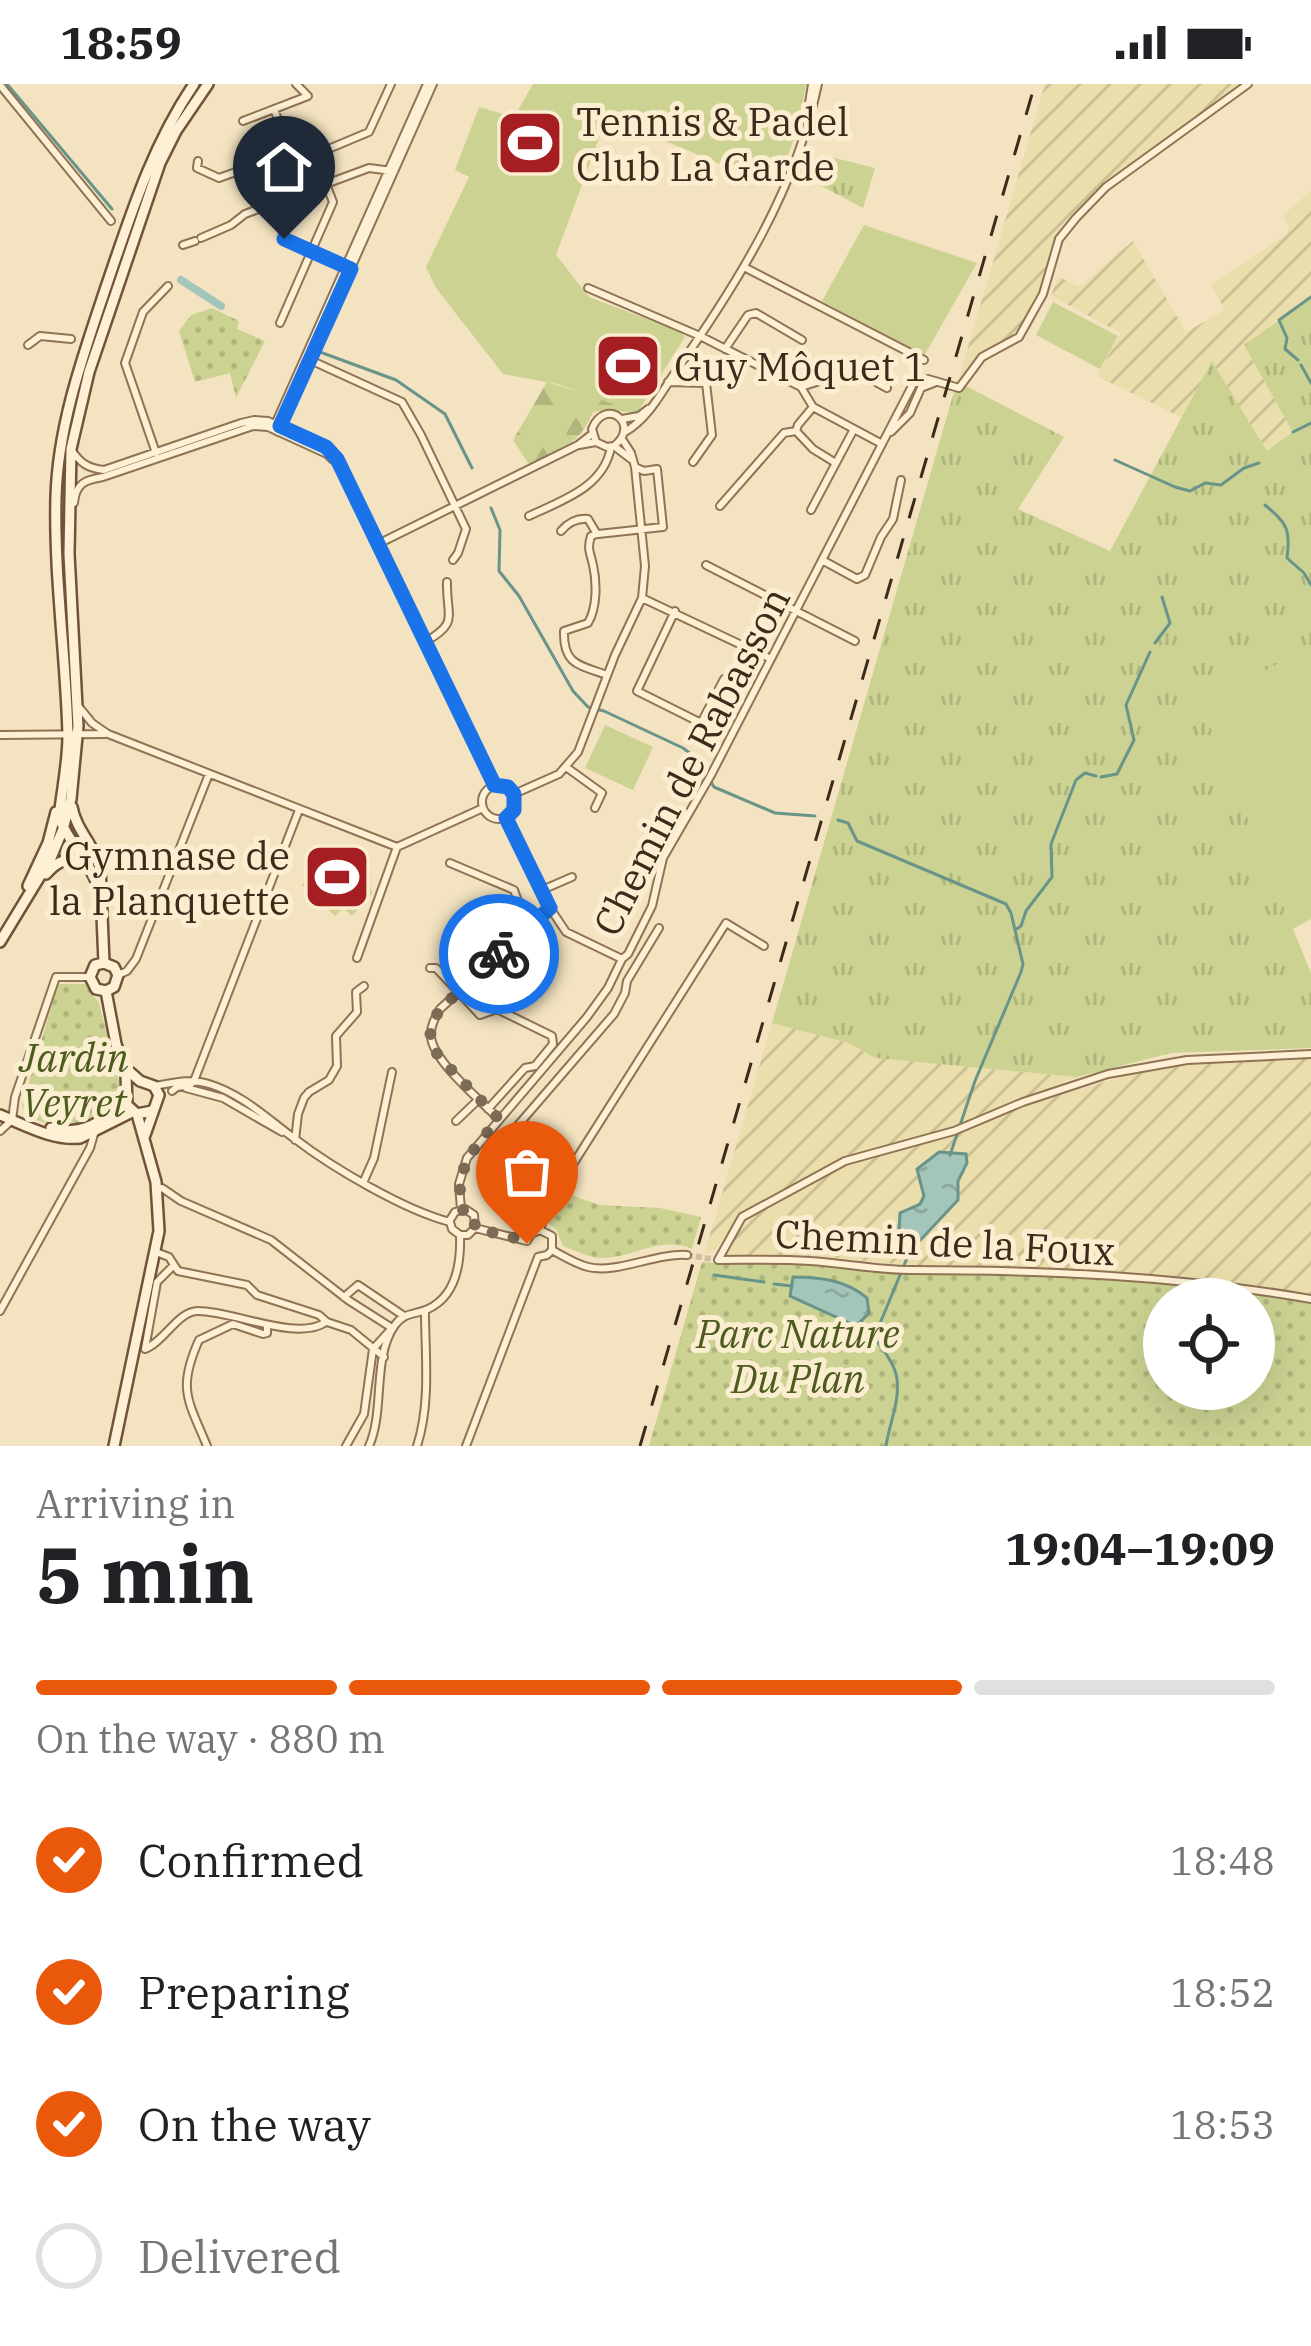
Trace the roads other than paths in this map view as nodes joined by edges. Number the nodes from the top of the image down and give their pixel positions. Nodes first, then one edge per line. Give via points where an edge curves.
1 (194, 84) edge
2 (208, 84) edge
3 (296, 84) edge
4 (391, 84) edge
5 (430, 84) edge
6 (815, 84) edge
7 (1248, 84) edge
8 (0, 86) edge
9 (274, 109) junction
10 (243, 121) dead end
11 (290, 151) junction
12 (314, 155) junction
13 (198, 161) dead end
14 (362, 170) junction
15 (391, 171) junction
16 (387, 181) junction
17 (326, 183) junction
18 (271, 205) junction
19 (111, 220) dead end
20 (183, 245) dead end
21 (311, 253) junction
22 (744, 267) junction
23 (348, 268) junction
24 (168, 286) dead end
25 (588, 288) dead end
26 (280, 323) dead end
27 (700, 336) junction
28 (71, 339) dead end
29 (802, 340) dead end
30 (28, 345) dead end
31 (725, 349) junction
32 (308, 359) junction
33 (924, 360) dead end
34 (668, 382) junction
35 (801, 387) junction
36 (887, 388) dead end
37 (651, 407) junction
38 (813, 407) junction
39 (621, 419) junction
40 (277, 428) junction
41 (854, 429) junction
42 (796, 431) junction
43 (624, 435) junction
44 (594, 438) junction
45 (882, 444) junction
46 (612, 446) junction
47 (71, 448) junction
48 (157, 453) junction
49 (693, 462) dead end
50 (835, 463) junction
51 (634, 465) junction
52 (89, 468) junction
53 (64, 472) junction
54 (87, 480) junction
55 (901, 480) dead end
56 (455, 506) junction
57 (720, 506) dead end
58 (811, 510) dead end
59 (530, 516) dead end
60 (68, 521) junction
61 (640, 530) junction
62 (561, 531) dead end
63 (597, 534) junction
64 (378, 544) junction
65 (453, 560) dead end
66 (822, 560) junction
67 (706, 565) dead end
68 (447, 582) dead end
69 (642, 598) junction
70 (796, 610) junction
71 (675, 611) junction
72 (855, 641) dead end
73 (424, 642) junction
74 (771, 659) junction
75 (607, 675) junction
76 (724, 679) dead end
77 (77, 704) junction
78 (92, 724) junction
79 (73, 730) junction
80 (97, 734) junction
81 (109, 734) junction
82 (0, 735) edge
83 (77, 755) junction
84 (566, 767) junction
85 (208, 774) junction
86 (63, 783) junction
87 (494, 785) junction
88 (514, 794) junction
89 (71, 799) junction
90 (483, 808) junction
91 (595, 808) dead end
92 (298, 810) junction
93 (506, 818) junction
94 (63, 829) junction
95 (397, 847) junction
96 (450, 863) dead end
97 (88, 864) junction
98 (572, 877) dead end
99 (541, 890) junction
100 (32, 892) junction
101 (100, 895) junction
102 (550, 908) junction
103 (659, 928) dead end
104 (0, 932) edge
105 (520, 934) junction
106 (0, 941) edge
107 (764, 946) dead end
108 (357, 958) dead end
109 (622, 959) junction
110 (104, 963) junction
111 (430, 968) dead end
112 (118, 975) junction
113 (90, 977) junction
114 (364, 986) dead end
115 (106, 991) junction
116 (459, 992) junction
117 (562, 1047) junction
118 (1311, 1054) edge
119 (576, 1059) junction
120 (124, 1067) junction
121 (392, 1072) dead end
122 (140, 1081) junction
123 (194, 1081) junction
124 (154, 1086) junction
125 (128, 1088) junction
126 (172, 1091) junction
127 (479, 1099) junction
128 (159, 1100) junction
129 (488, 1108) junction
130 (132, 1109) junction
131 (152, 1111) junction
132 (3, 1117) edge
133 (499, 1119) junction
134 (456, 1120) dead end
135 (92, 1129) junction
136 (144, 1137) junction
137 (80, 1138) junction
138 (293, 1138) junction
139 (500, 1146) dead end
140 (84, 1156) junction
141 (364, 1183) junction
142 (157, 1188) junction
143 (181, 1201) junction
144 (158, 1202) junction
145 (461, 1209) junction
146 (450, 1222) junction
147 (475, 1228) junction
148 (540, 1230) junction
149 (460, 1235) junction
150 (527, 1241) junction
151 (552, 1250) junction
152 (156, 1252) junction
153 (685, 1255) tunnel mouth
154 (538, 1257) junction
155 (174, 1265) junction
156 (344, 1297) junction
157 (1311, 1299) edge
158 (0, 1311) edge
159 (425, 1311) junction
160 (404, 1316) junction
161 (327, 1322) junction
162 (267, 1327) junction
163 (392, 1328) junction
164 (373, 1348) junction
165 (384, 1357) junction
166 (114, 1446) edge
167 (207, 1446) edge
168 (346, 1446) edge
169 (369, 1446) edge
170 (417, 1446) edge
171 (466, 1446) edge

1 - 53 main road via 135,200 80,364 63,434
2 - 47 main road via 152,185 88,372
3 - 9 street via 308,96
4 - 12 street via 370,132
5 - 15 street
6 - 22 street via 791,176
7 - 45 street, Chemin de Rabasson via 1106,187 1059,239 1019,338 982,357 959,388 917,386 910,413
8 - 19 street
9 - 10 street
9 - 11 street
11 - 12 street via 310,146
11 - 13 street via 219,178 197,168
12 - 17 street
14 - 15 street
14 - 16 street
14 - 17 street
15 - 16 street
16 - 23 street
17 - 18 street
17 - 21 street via 332,205
18 - 20 street
18 - 21 street via 284,239
21 - 23 street
21 - 26 street
22 - 27 street
22 - 33 street
23 - 32 street
24 - 48 street via 143,312 125,363
25 - 27 street
27 - 31 street
27 - 34 street
28 - 30 street via 40,335
29 - 31 street via 756,313
31 - 35 street
32 - 40 street
32 - 56 street via 402,402
34 - 37 street
34 - 49 street via 706,383 712,435
35 - 36 street via 854,370
35 - 38 street
37 - 39 street
37 - 43 street
38 - 41 street
38 - 42 street
39 - 43 street
39 - 44 street via 599,416
40 - 48 street via 254,420
40 - 54 street via 252,426
40 - 64 street via 337,459
41 - 45 street
41 - 50 street
42 - 50 street
42 - 57 street via 784,433
43 - 46 street
43 - 51 street
44 - 46 street
44 - 56 street
45 - 66 street, Chemin de Rabasson
46 - 51 street
46 - 59 street via 591,484
47 - 52 street
47 - 53 main road
48 - 52 street
50 - 58 street
51 - 61 street
51 - 61 street via 657,469 663,527
52 - 53 street
53 - 54 street
53 - 60 main road
53 - 79 main road via 56,526
54 - 60 street
55 - 66 street via 893,519 865,575 857,579
56 - 64 street
56 - 65 street via 466,530
60 - 77 main road
61 - 63 street
61 - 69 street
62 - 63 street via 588,519
63 - 75 street via 588,544 595,610 588,623 564,631 563,645 576,664
64 - 73 street
66 - 70 street, Chemin de Rabasson
67 - 70 street
68 - 73 street via 450,620
69 - 71 street
69 - 75 street
70 - 72 street
70 - 74 street, Chemin de Rabasson
71 - 74 street
71 - 76 street via 637,691 701,723
73 - 87 street
74 - 109 street, Chemin de Rabasson via 663,857 652,906
75 - 84 street
77 - 78 street
77 - 79 main road
78 - 79 street
78 - 81 street
79 - 80 street
79 - 82 street
79 - 83 main road
79 - 86 main road
80 - 81 street
80 - 83 street
81 - 85 street
83 - 89 main road
84 - 88 street
84 - 91 street via 602,793
85 - 92 street
85 - 112 street via 136,959
86 - 94 main road
86 - 104 main road via 35,872
87 - 88 street
87 - 90 street via 483,794
88 - 93 street
89 - 94 main road
89 - 101 main road via 100,867
90 - 93 street
90 - 95 street
92 - 95 street
92 - 123 street
93 - 99 street
94 - 97 main road
94 - 100 main road
95 - 108 street
96 - 105 street via 514,890 510,919
97 - 100 main road via 63,860
97 - 101 main road
98 - 99 street
99 - 102 street
100 - 106 main road
101 - 110 main road
102 - 105 street
102 - 109 street via 566,932
103 - 119 street via 614,1014
105 - 116 street
107 - 148 street via 726,922 549,1202
109 - 117 street, Chemin de Rabasson
110 - 112 main road
110 - 113 main road
111 - 116 street
112 - 115 main road
113 - 115 main road
113 - 132 street via 56,977
114 - 138 street via 356,992 357,1012 338,1031 337,1066 302,1103
115 - 120 main road
116 - 127 street via 440,1009 430,1042
116 - 129 street via 480,1015 497,1009 552,1036 535,1066
117 - 119 street
117 - 133 street, Chemin de Rabasson
118 - 157 street, Chemin de la Foux via 1108,1074 845,1161 742,1217 718,1260 1140,1279
119 - 139 street
120 - 122 main road
120 - 125 main road
121 - 141 street
122 - 124 main road
122 - 125 main road
123 - 124 street
123 - 126 street
123 - 138 street via 241,1100
124 - 128 main road
125 - 130 main road
126 - 128 street
126 - 138 street via 223,1098
127 - 129 street
127 - 134 street
128 - 131 main road
129 - 133 street
130 - 131 main road
130 - 135 main road
130 - 136 main road
131 - 136 main road
132 - 135 main road via 64,1132
132 - 137 main road
133 - 145 street, Chemin de Rabasson via 467,1158
135 - 137 main road
135 - 140 street
136 - 142 main road
137 - 140 street
138 - 141 street
140 - 158 street
141 - 146 street
142 - 143 street
142 - 144 main road
143 - 144 street
143 - 156 street via 271,1240
144 - 152 main road
145 - 146 street
145 - 147 street via 474,1215
146 - 149 street
147 - 149 street
147 - 150 street
148 - 150 street
148 - 151 street via 552,1236
149 - 159 street via 458,1273
150 - 154 street
151 - 153 street via 598,1268
151 - 154 street
152 - 155 street
152 - 166 main road
154 - 171 street
155 - 161 street
155 - 162 street via 157,1282 145,1349 190,1312
156 - 160 street via 358,1285
156 - 163 street
159 - 160 street
159 - 170 street
160 - 163 street
161 - 162 street via 315,1330
161 - 164 street
162 - 167 street via 263,1334 232,1324 200,1340 187,1398
163 - 164 street
163 - 165 street
164 - 165 street
164 - 168 street via 364,1414
165 - 169 street

